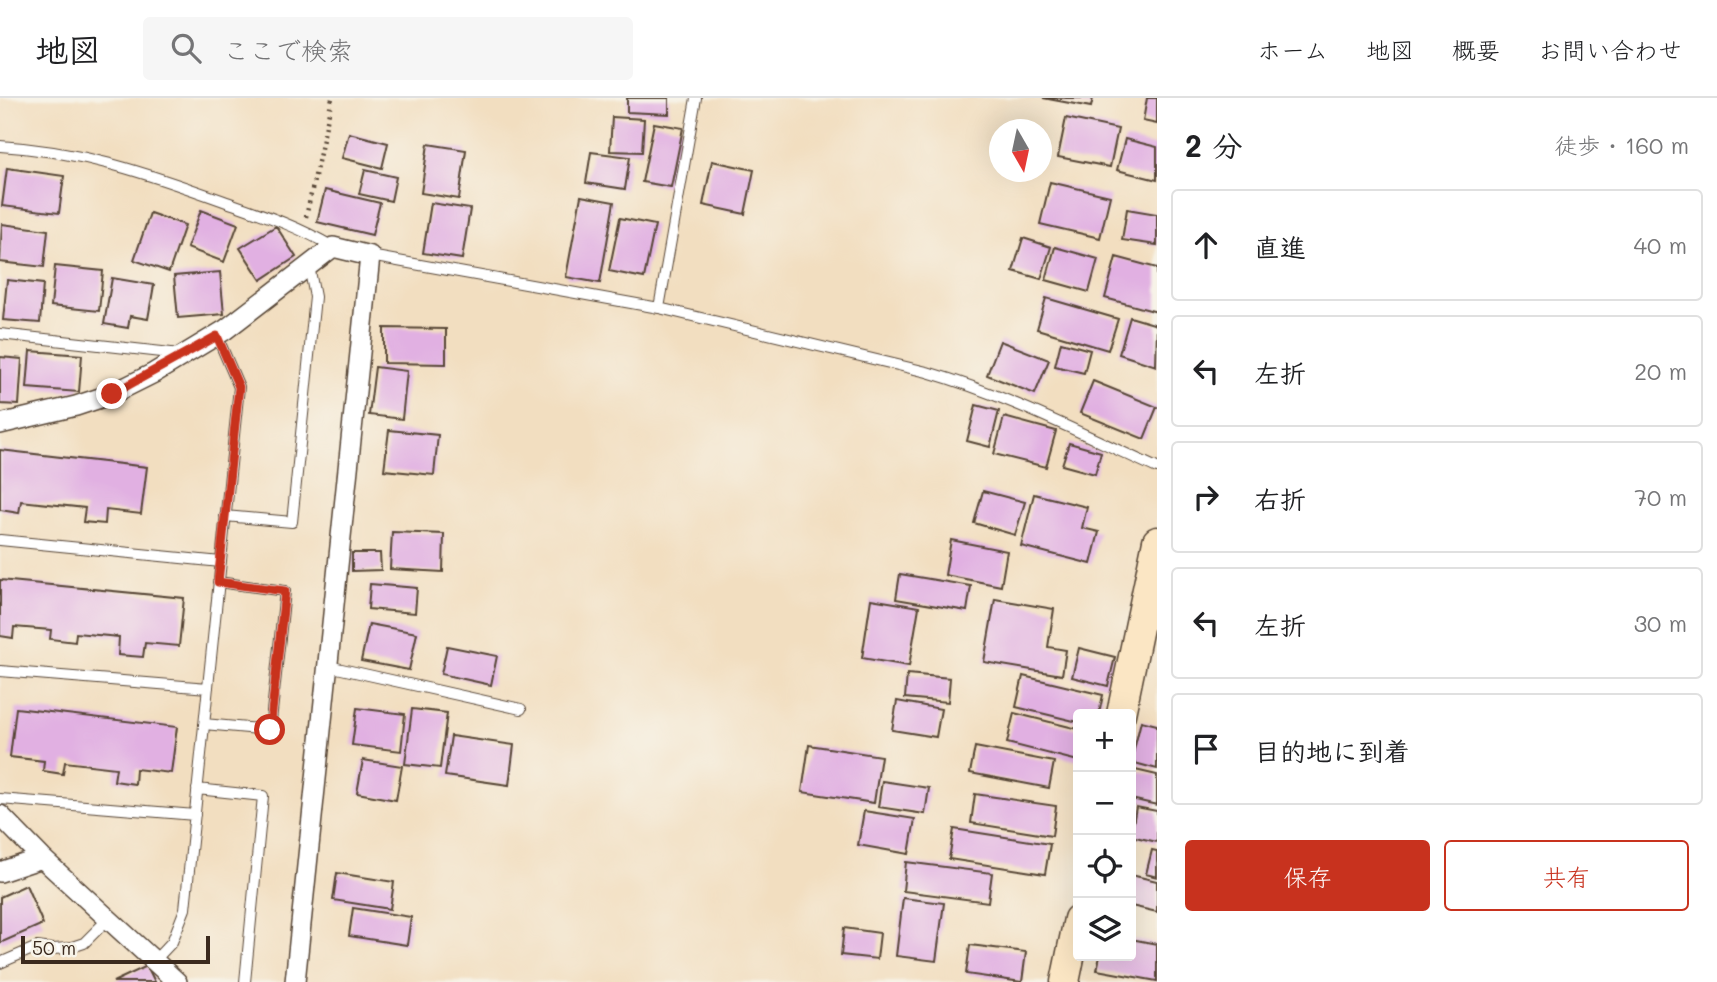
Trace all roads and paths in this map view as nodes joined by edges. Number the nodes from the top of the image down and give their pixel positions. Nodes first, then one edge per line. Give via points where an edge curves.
1 (332, 98) edge
2 (696, 98) edge
3 (0, 146) edge
4 (303, 229) junction
5 (333, 247) junction
6 (370, 256) junction
7 (309, 265) junction
8 (659, 308) junction
9 (0, 334) edge
10 (217, 336) junction
11 (184, 355) junction
12 (0, 424) edge
13 (1157, 468) edge
14 (225, 516) junction
15 (0, 540) edge
16 (1157, 541) edge
17 (221, 562) junction
18 (218, 582) junction
19 (328, 666) junction
20 (0, 671) edge
21 (208, 688) junction
22 (521, 709) dead end
23 (1122, 709) edge
24 (204, 724) junction
25 (197, 789) junction
26 (0, 799) edge
27 (195, 815) junction
28 (0, 816) edge
29 (41, 858) junction
30 (0, 872) edge
31 (108, 919) junction
32 (1073, 943) edge
33 (154, 961) junction
34 (0, 962) edge
35 (177, 982) edge
36 (245, 982) edge
37 (295, 982) edge
38 (1065, 982) edge

1 - 4 path
2 - 8 lane
3 - 4 lane via 85,156 139,170
4 - 5 lane
5 - 6 street
5 - 7 street
6 - 8 lane
6 - 19 street
7 - 10 street
7 - 14 lane via 315,297 292,522
8 - 13 lane via 957,381
9 - 11 lane
10 - 11 street
10 - 14 lane via 239,387
11 - 12 street via 112,394
14 - 17 lane
15 - 17 lane
16 - 23 street
17 - 18 lane
18 - 21 lane
18 - 24 lane via 285,591 270,730
19 - 22 lane
19 - 37 street
20 - 21 lane
21 - 24 lane
24 - 25 lane
25 - 27 lane
25 - 36 lane via 263,796
26 - 27 lane
27 - 33 lane via 185,909 172,942
28 - 29 street
29 - 30 street
29 - 31 street
31 - 33 street
31 - 34 lane via 84,943 37,947
32 - 38 street
33 - 35 street

